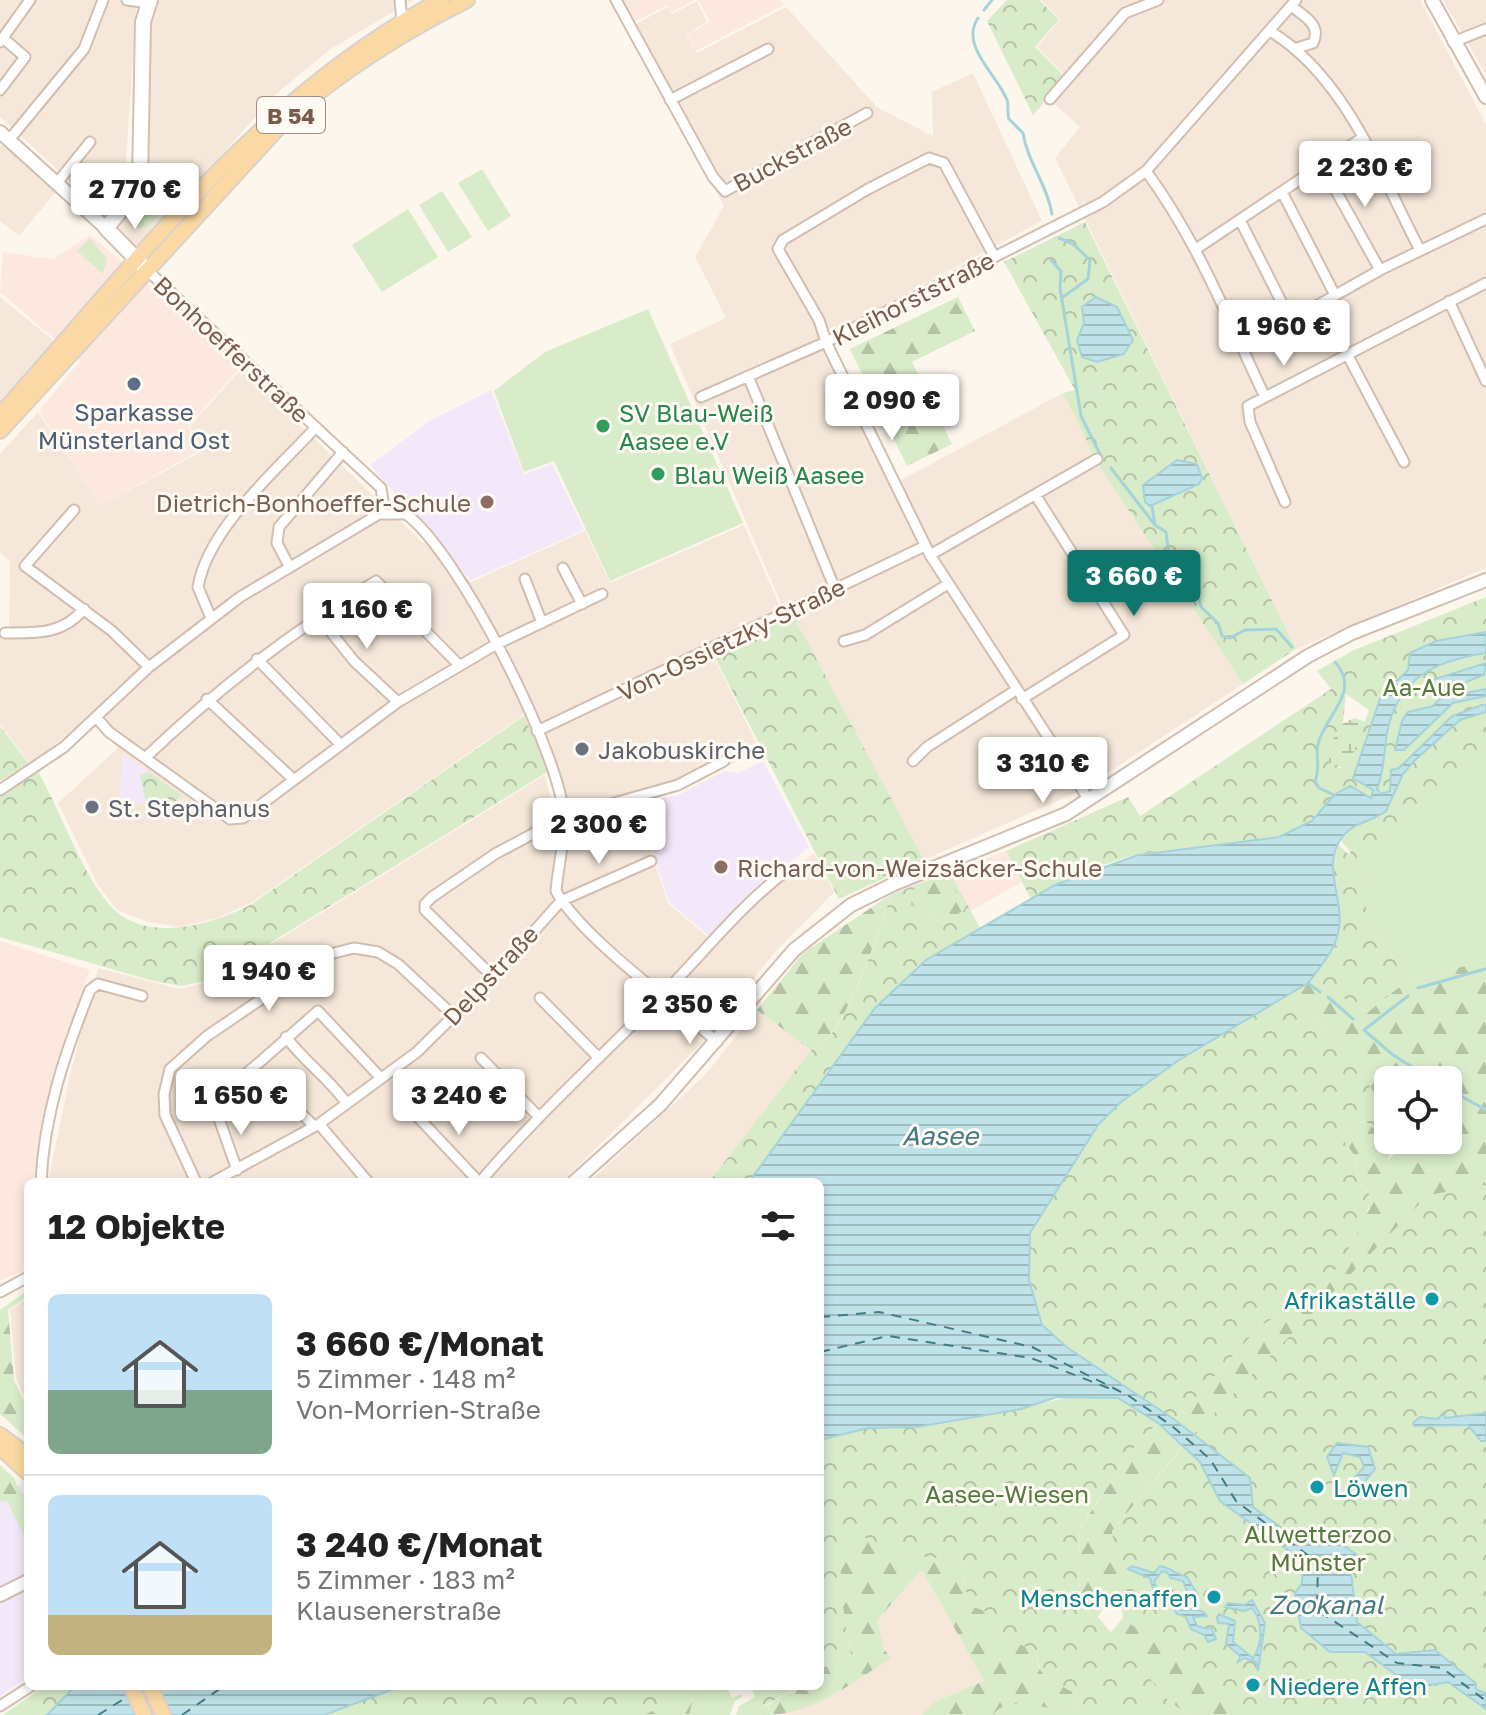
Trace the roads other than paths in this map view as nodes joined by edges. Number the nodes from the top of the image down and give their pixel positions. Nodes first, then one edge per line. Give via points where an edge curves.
1 (30, 0) edge
2 (103, 0) edge
3 (127, 0) edge
4 (441, 0) edge
5 (467, 0) edge
6 (616, 0) edge
7 (1158, 0) edge
8 (1432, 0) edge
9 (149, 2) edge
10 (1294, 3) edge
11 (402, 10) edge
12 (1486, 29) edge
13 (1270, 31) junction
14 (1, 40) edge
15 (1453, 42) junction
16 (1297, 48) junction
17 (768, 49) dead end
18 (0, 90) edge
19 (1486, 97) edge
20 (1050, 99) dead end
21 (670, 100) junction
22 (867, 113) dead end
23 (2, 134) edge
24 (1362, 138) junction
25 (90, 142) dead end
26 (1321, 164) junction
27 (1146, 171) junction
28 (57, 183) junction
29 (1282, 192) junction
30 (1486, 219) edge
31 (1240, 220) junction
32 (106, 228) junction
33 (1196, 249) junction
34 (1420, 250) junction
35 (994, 256) junction
36 (142, 265) junction
37 (1380, 270) junction
38 (1486, 283) edge
39 (1335, 295) junction
40 (1449, 301) junction
41 (1291, 321) junction
42 (826, 342) junction
43 (1242, 348) junction
44 (1347, 354) junction
45 (748, 376) junction
46 (1486, 381) edge
47 (701, 397) dead end
48 (1265, 397) junction
49 (0, 415) edge
50 (316, 427) junction
51 (0, 431) edge
52 (343, 452) junction
53 (1097, 459) dead end
54 (1404, 462) dead end
55 (1036, 496) junction
56 (1285, 502) dead end
57 (74, 510) dead end
58 (379, 514) junction
59 (925, 546) junction
60 (930, 555) junction
61 (289, 566) junction
62 (563, 568) dead end
63 (525, 579) dead end
64 (1486, 580) edge
65 (948, 584) junction
66 (835, 589) junction
67 (602, 594) dead end
68 (582, 604) junction
69 (84, 609) junction
70 (318, 616) junction
71 (211, 618) junction
72 (542, 623) junction
73 (5, 633) dead end
74 (844, 641) dead end
75 (495, 645) junction
76 (257, 659) junction
77 (459, 665) junction
78 (149, 667) junction
79 (1016, 690) junction
80 (207, 699) junction
81 (1022, 699) junction
82 (398, 702) junction
83 (96, 717) junction
84 (537, 731) junction
85 (340, 744) junction
86 (145, 758) junction
87 (724, 761) dead end
88 (913, 761) dead end
89 (293, 779) junction
90 (0, 790) edge
91 (1089, 800) junction
92 (564, 817) junction
93 (651, 861) dead end
94 (786, 871) dead end
95 (561, 901) junction
96 (493, 977) junction
97 (662, 995) junction
98 (142, 996) dead end
99 (540, 998) dead end
100 (454, 1016) junction
101 (286, 1037) junction
102 (717, 1042) junction
103 (481, 1058) dead end
104 (599, 1058) junction
105 (251, 1069) junction
106 (380, 1077) junction
107 (345, 1101) junction
108 (415, 1114) dead end
109 (539, 1117) junction
110 (316, 1125) junction
111 (237, 1170) junction
112 (41, 1178) edge
113 (194, 1178) edge
114 (221, 1178) edge
115 (364, 1178) edge
116 (475, 1178) edge
117 (483, 1178) edge
118 (578, 1178) edge
119 (24, 1279) edge
120 (0, 1292) edge
121 (0, 1435) edge
122 (0, 1447) edge
123 (24, 1453) edge
124 (24, 1469) edge
125 (24, 1583) edge
126 (0, 1595) edge
127 (25, 1690) edge
128 (133, 1690) edge
129 (152, 1690) edge
130 (0, 1706) edge
131 (144, 1715) edge
132 (163, 1715) edge

1 - 14 street
2 - 23 street via 84,49
3 - 9 street
4 - 11 main road, B 54
5 - 36 main road, B 54 via 341,72 288,117
6 - 21 street, Buckstraße
7 - 20 street via 1125,13
8 - 15 street
9 - 32 main road via 143,22 140,181
10 - 13 street, Kleihorststraße
10 - 16 street via 1316,33 1313,43
11 - 36 main road, B 54 via 279,110
12 - 15 street
13 - 16 street
13 - 27 street, Kleihorststraße
14 - 18 street via 25,57
15 - 19 street
16 - 24 street
17 - 21 street
21 - 22 street, Buckstraße via 725,191
23 - 28 street
24 - 26 street
24 - 34 street
25 - 28 street
26 - 29 street
26 - 37 street
27 - 33 street
27 - 35 street, Kleihorststraße via 1103,202
28 - 32 street
29 - 31 street
29 - 39 street
30 - 34 street
31 - 33 street
31 - 41 street
32 - 36 main road
33 - 43 street
34 - 37 street
35 - 42 street, Kleihorststraße
35 - 42 street via 944,163 929,158 783,240 778,249
36 - 49 main road, B 54
36 - 50 street, Bonhoefferstraße
36 - 51 main road, B 54
37 - 39 street
38 - 40 street
39 - 41 street
40 - 44 street
40 - 46 street
41 - 43 street
42 - 45 street, Kleihorststraße
42 - 59 street
43 - 48 street
44 - 48 street
44 - 54 street
45 - 47 street, Kleihorststraße
45 - 66 street
48 - 56 street via 1248,406 1248,415
50 - 52 street, Bonhoefferstraße
50 - 71 street, Bonhoefferstraße via 223,532 199,579 198,594
52 - 58 street, Bonhoefferstraße via 383,495
52 - 61 street via 279,527 277,543
53 - 55 street
55 - 60 street
55 - 81 street via 1124,635
57 - 69 street via 25,566
58 - 61 street
58 - 75 street via 406,514 417,522
59 - 60 street
59 - 66 street, Von-Ossietzky-Straße
60 - 65 street
61 - 71 street
62 - 68 street
63 - 72 street
64 - 91 street via 1319,649
65 - 74 street via 865,635
65 - 79 street
66 - 84 street, Von-Ossietzky-Straße
67 - 68 street
68 - 72 street
69 - 73 street via 60,629
69 - 78 street
70 - 76 street
70 - 77 street via 376,581
70 - 82 street via 354,661
71 - 78 street
72 - 75 street
75 - 77 street
75 - 84 street
76 - 80 street
76 - 85 street
77 - 82 street
78 - 83 street
79 - 81 street
79 - 88 street
80 - 86 street
80 - 89 street
81 - 91 street
82 - 85 street
83 - 86 street
83 - 90 street via 64,747
84 - 92 street via 556,778
85 - 89 street
86 - 89 street via 230,819 243,818
87 - 92 street via 678,785
91 - 102 street via 851,905 794,950
92 - 95 street via 556,891
92 - 96 street via 495,854 425,904 425,910
93 - 95 street
94 - 97 street via 730,920
95 - 96 street, Delpstraße
95 - 97 street
96 - 100 street, Delpstraße
97 - 102 street
97 - 104 street
98 - 112 street via 98,984 90,990 54,1090
99 - 104 street
100 - 106 street, Delpstraße via 417,1052
100 - 113 street via 378,952 354,948 326,955 207,1036 170,1069 165,1115
101 - 105 street
101 - 106 street via 318,1011
101 - 107 street
102 - 118 street via 660,1105
103 - 109 street
104 - 109 street
105 - 110 street
105 - 111 street via 217,1113
106 - 107 street, Delpstraße
107 - 110 street, Delpstraße
108 - 116 street
109 - 117 street
110 - 111 street, Delpstraße
110 - 115 street
111 - 114 street, Delpstraße
119 - 120 street
121 - 123 main road
122 - 124 main road
125 - 126 street
127 - 130 street
128 - 131 main road
129 - 132 main road

